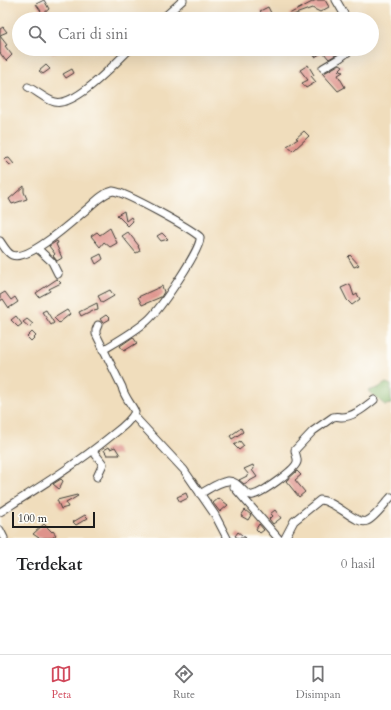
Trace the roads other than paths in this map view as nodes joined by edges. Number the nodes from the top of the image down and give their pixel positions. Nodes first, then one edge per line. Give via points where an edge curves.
1 (183, 0) edge
2 (336, 0) edge
3 (170, 12) edge
4 (342, 12) edge
5 (123, 56) edge
6 (341, 56) edge
7 (323, 68) dead end
8 (28, 87) dead end
9 (0, 241) edge
10 (38, 248) junction
11 (58, 274) dead end
12 (98, 325) dead end
13 (103, 350) junction
14 (374, 400) dead end
15 (133, 415) junction
16 (93, 451) junction
17 (97, 477) dead end
18 (230, 481) junction
19 (200, 494) junction
20 (391, 497) edge
21 (0, 512) edge
22 (0, 530) edge
23 (4, 538) edge
24 (227, 538) edge
25 (278, 538) edge
26 (285, 538) edge

1 - 3 street
2 - 4 street
5 - 8 street via 89,88 65,102 49,100
6 - 7 street
9 - 10 street via 13,255 19,256
10 - 11 street via 52,262
10 - 13 street via 104,195 113,191 179,223 200,237 199,246 183,273 148,321
12 - 13 street via 96,334
13 - 15 street via 124,396 133,407
14 - 18 street via 350,416 333,417 313,431 295,450 297,461 294,467 261,492 249,495
15 - 16 street
15 - 19 street via 184,470
16 - 17 street via 103,466
16 - 21 street
18 - 19 street via 220,483
18 - 25 street
19 - 24 street
20 - 26 street via 372,518 362,522 331,502 320,500 294,522
22 - 23 street

